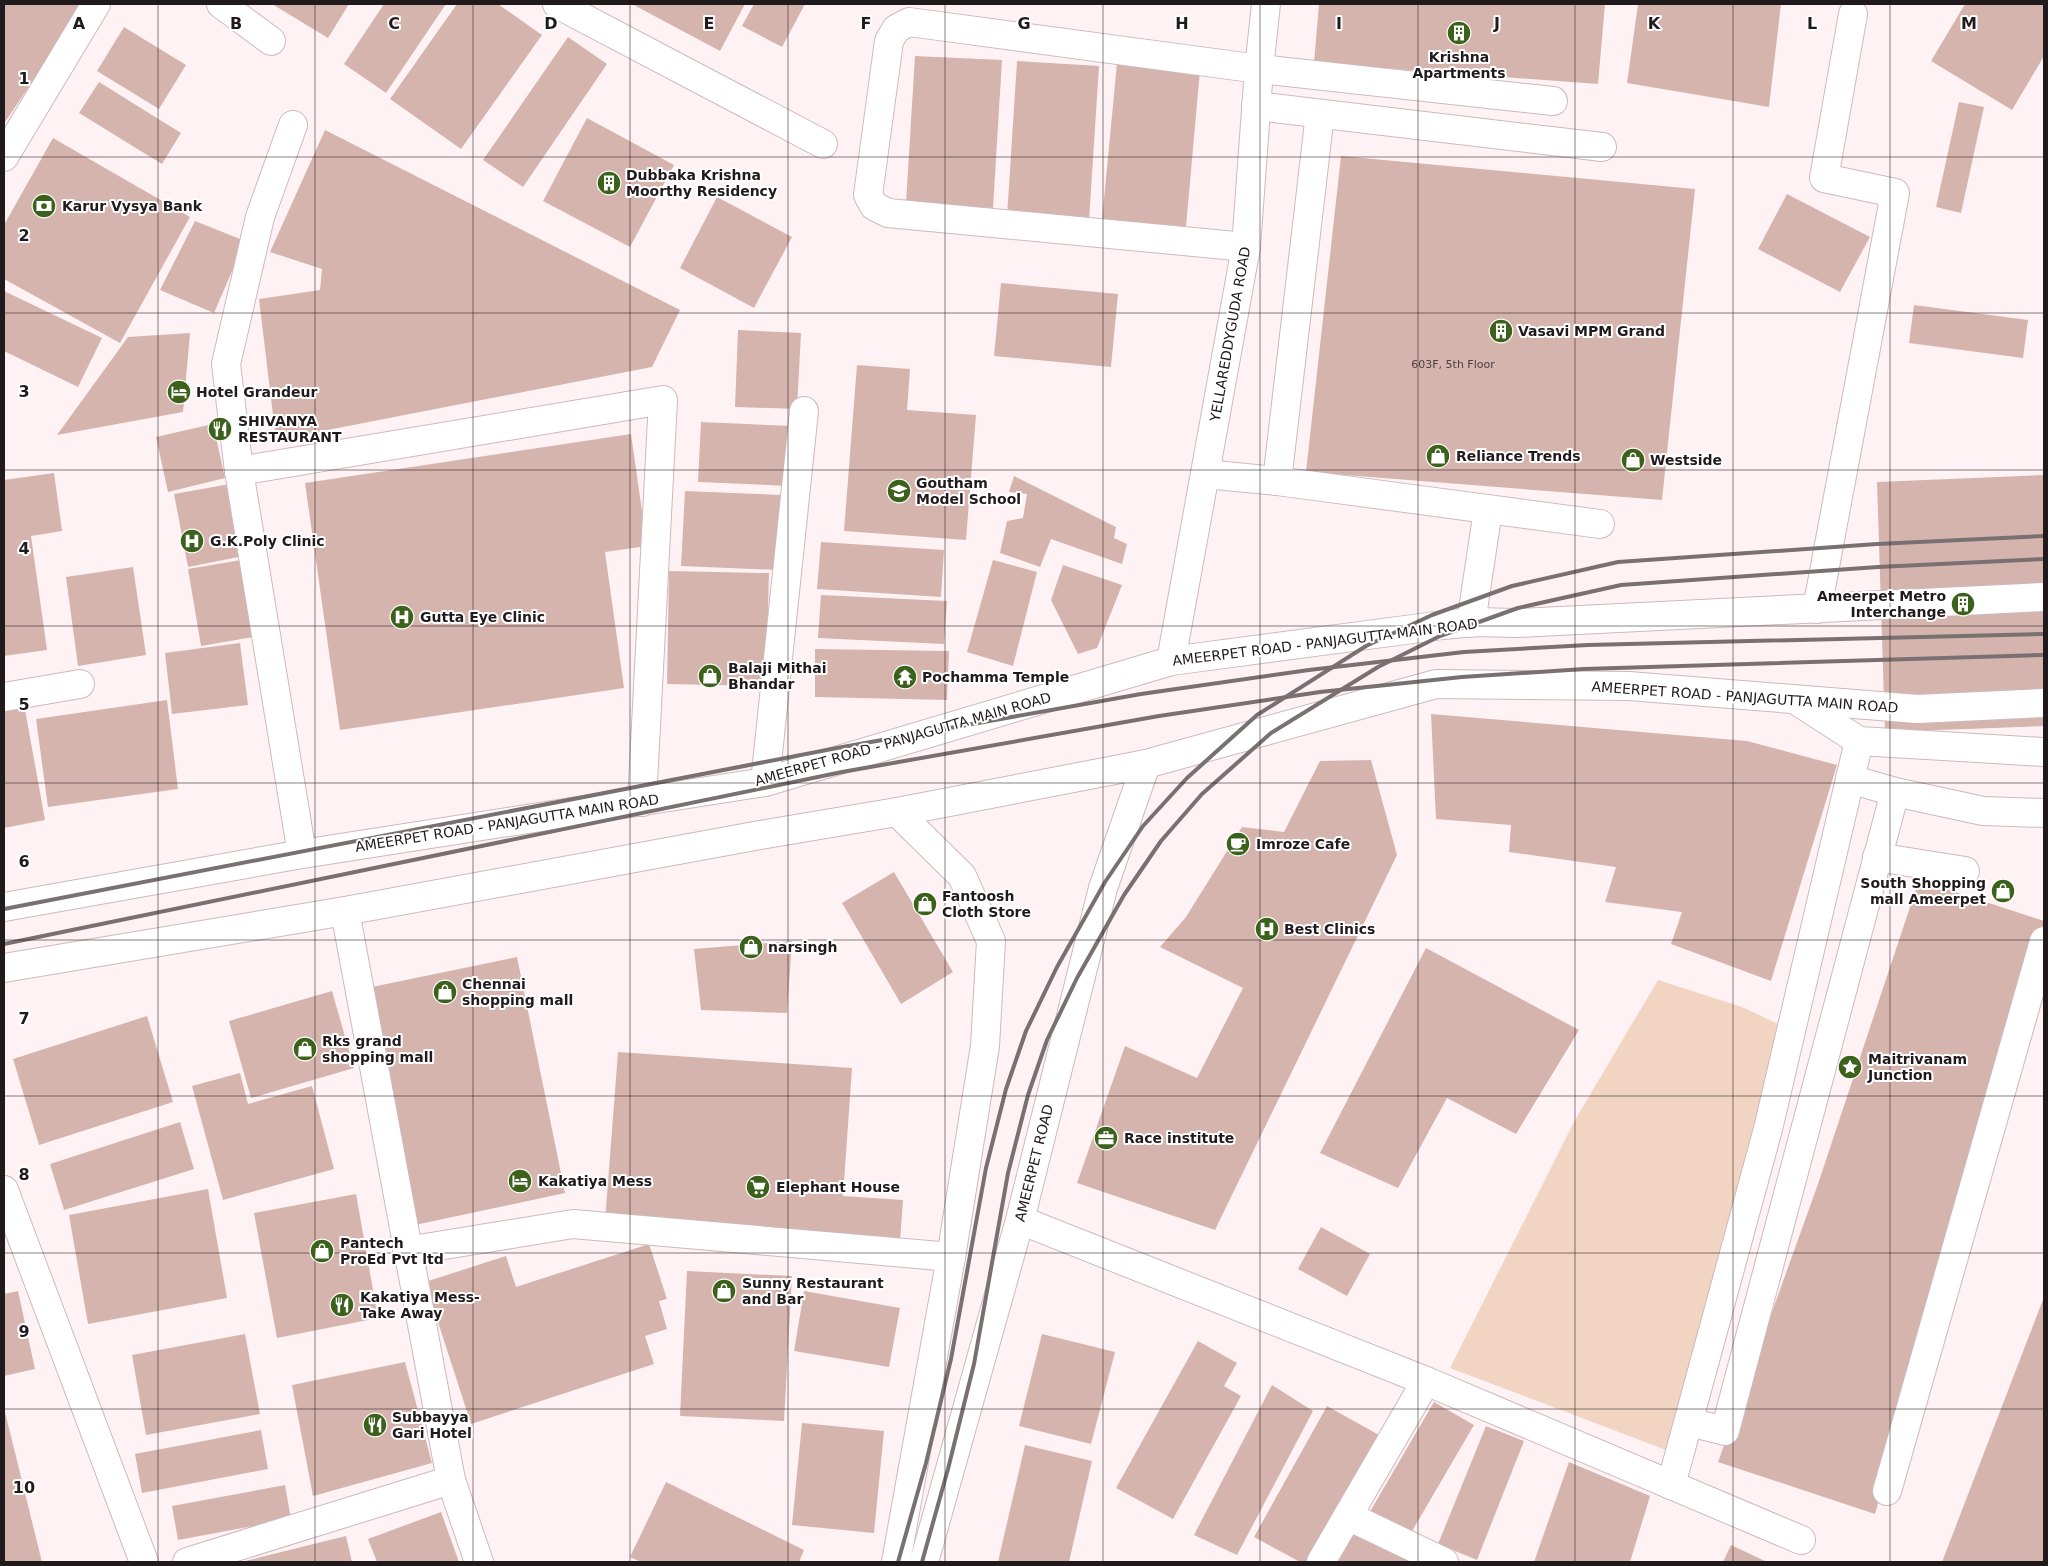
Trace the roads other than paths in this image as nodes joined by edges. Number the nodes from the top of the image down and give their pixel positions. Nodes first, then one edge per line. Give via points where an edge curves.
1 (96, 4) edge
2 (221, 4) edge
3 (557, 4) edge
4 (1266, 4) edge
5 (1853, 14) dead end
6 (271, 41) dead end
7 (1258, 69) junction
8 (1553, 101) dead end
9 (1256, 106) junction
10 (1320, 114) junction
11 (293, 125) dead end
12 (824, 144) dead end
13 (1602, 147) dead end
14 (4, 157) edge
15 (1246, 247) junction
16 (804, 411) dead end
17 (239, 471) junction
18 (1205, 474) junction
19 (1277, 481) junction
20 (1488, 510) junction
21 (1600, 524) dead end
22 (2044, 597) edge
23 (1817, 609) junction
24 (1471, 623) junction
25 (1171, 661) junction
26 (80, 684) dead end
27 (4, 697) edge
28 (1794, 699) junction
29 (2044, 703) edge
30 (1859, 740) junction
31 (2044, 752) edge
32 (1146, 764) junction
33 (1850, 779) junction
34 (765, 782) junction
35 (1896, 792) junction
36 (642, 802) junction
37 (897, 812) junction
38 (2044, 813) edge
39 (302, 854) junction
40 (1878, 857) junction
41 (1965, 870) dead end
42 (4, 907) edge
43 (345, 912) junction
44 (2044, 941) edge
45 (4, 968) edge
46 (1768, 1130) junction
47 (1803, 1137) junction
48 (4, 1190) edge
49 (1020, 1220) junction
50 (407, 1251) junction
51 (951, 1257) junction
52 (1426, 1381) junction
53 (1689, 1422) junction
54 (451, 1480) junction
55 (1671, 1485) junction
56 (1887, 1491) dead end
57 (1348, 1516) junction
58 (1801, 1540) dead end
59 (144, 1562) edge
60 (187, 1562) edge
61 (479, 1562) edge
62 (896, 1562) edge
63 (924, 1562) edge
64 (1321, 1562) edge
65 (1444, 1562) edge

1 - 14 main road
2 - 6 main road
3 - 12 main road
4 - 7 main road, YELLAREDDYGUDA ROAD
5 - 23 main road via 1824,178 1895,193
7 - 8 main road
7 - 9 main road, YELLAREDDYGUDA ROAD
7 - 15 main road via 908,22 896,29 889,41 868,195 874,206 888,213
9 - 10 main road
9 - 15 main road, YELLAREDDYGUDA ROAD
10 - 13 main road
10 - 19 main road
11 - 17 main road via 260,217 226,364
15 - 18 main road, YELLAREDDYGUDA ROAD
16 - 34 main road
17 - 36 main road via 663,400
17 - 39 main road
18 - 19 main road
18 - 25 main road, YELLAREDDYGUDA ROAD
19 - 20 main road
20 - 21 main road
20 - 24 main road
22 - 23 main road, AMEERPET ROAD - PANJAGUTTA MAIN ROAD
23 - 24 main road, AMEERPET ROAD - PANJAGUTTA MAIN ROAD
24 - 25 main road, AMEERPET ROAD - PANJAGUTTA MAIN ROAD
25 - 34 main road, AMEERPET ROAD - PANJAGUTTA MAIN ROAD
26 - 27 main road
28 - 29 main road, AMEERPET ROAD - PANJAGUTTA MAIN ROAD via 1917,709
28 - 30 main road
28 - 32 main road, AMEERPET ROAD - PANJAGUTTA MAIN ROAD via 1629,686 1436,684
30 - 31 main road
30 - 33 main road
32 - 37 main road, AMEERPET ROAD - PANJAGUTTA MAIN ROAD
32 - 49 main road, AMEERPET ROAD via 1102,888
33 - 35 main road
33 - 46 main road
34 - 36 main road, AMEERPET ROAD - PANJAGUTTA MAIN ROAD
35 - 38 main road via 1983,811
35 - 40 main road
36 - 39 main road, AMEERPET ROAD - PANJAGUTTA MAIN ROAD
37 - 43 main road, AMEERPET ROAD - PANJAGUTTA MAIN ROAD
37 - 51 main road via 962,876 991,941 985,1046
39 - 42 main road, AMEERPET ROAD - PANJAGUTTA MAIN ROAD
40 - 41 main road
40 - 47 main road
43 - 45 main road, AMEERPET ROAD - PANJAGUTTA MAIN ROAD
43 - 50 main road
44 - 56 main road
46 - 47 main road
46 - 53 main road
47 - 53 main road via 1725,1431
48 - 59 main road
49 - 52 main road
49 - 63 main road, AMEERPET ROAD
50 - 51 main road via 573,1224
50 - 54 main road
51 - 62 main road
52 - 55 main road
52 - 57 main road
53 - 55 main road
54 - 60 main road
54 - 61 main road
55 - 58 main road
57 - 64 main road
57 - 65 main road

